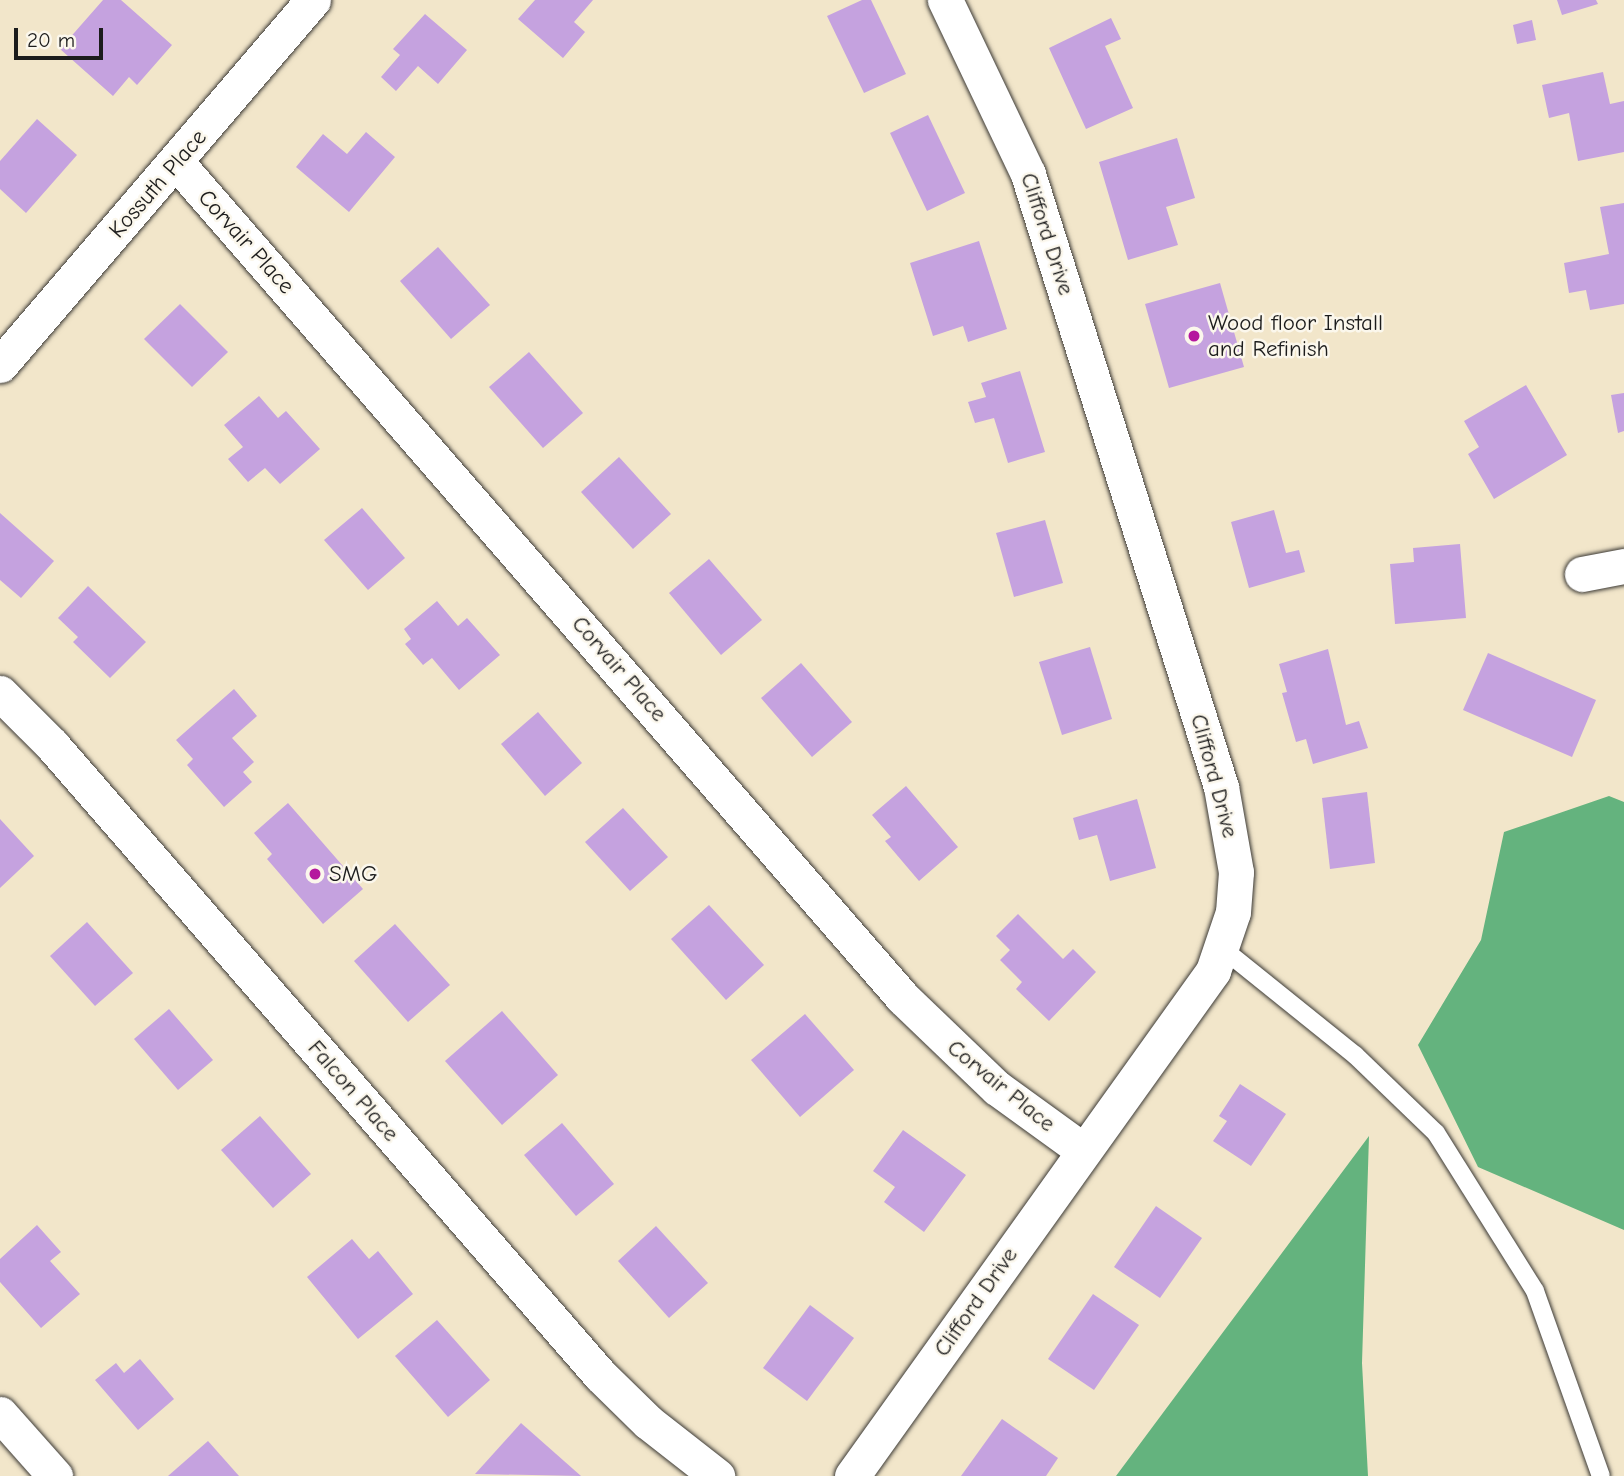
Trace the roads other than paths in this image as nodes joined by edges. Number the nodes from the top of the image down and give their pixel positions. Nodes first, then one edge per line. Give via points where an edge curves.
1 (313, 0) edge
2 (945, 0) edge
3 (177, 163) junction
4 (0, 365) edge
5 (1624, 566) edge
6 (1581, 574) dead end
7 (0, 694) edge
8 (1223, 949) junction
9 (1084, 1151) junction
10 (0, 1414) edge
11 (55, 1476) edge
12 (717, 1476) edge
13 (852, 1476) edge
14 (1601, 1476) edge

1 - 3 street, Kossuth Place
2 - 8 street, Clifford Drive via 1028,174 1221,787 1236,872 1233,912
3 - 4 street, Kossuth Place
3 - 9 street, Corvair Place via 903,998 997,1088
5 - 6 street
7 - 12 street, Falcon Place via 61,755 600,1375 648,1422
8 - 9 street, Clifford Drive via 1213,971
8 - 14 lane via 1355,1055 1436,1133 1535,1291
9 - 13 street, Clifford Drive
10 - 11 street

